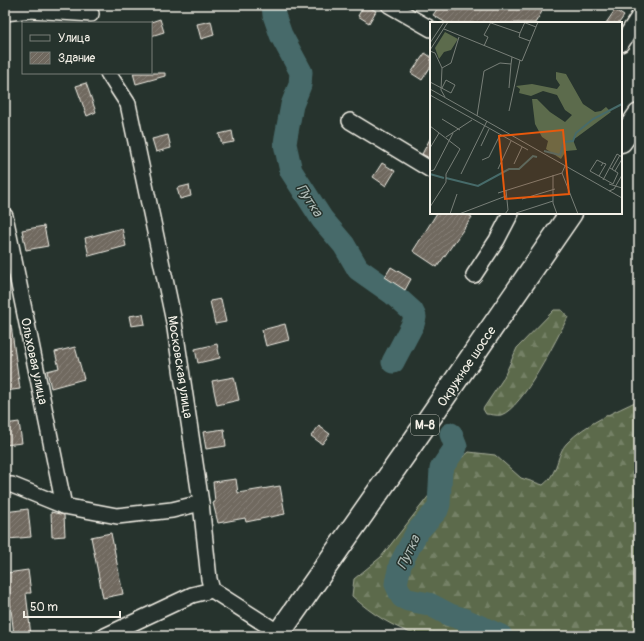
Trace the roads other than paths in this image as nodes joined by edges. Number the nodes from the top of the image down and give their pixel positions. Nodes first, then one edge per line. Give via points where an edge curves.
1 (389, 5) edge
2 (28, 7) edge
3 (5, 13) edge
4 (91, 14) edge
5 (639, 16) edge
6 (430, 28) edge
7 (622, 42) edge
8 (109, 74) edge
9 (639, 115) edge
10 (350, 121) dead end
11 (622, 140) edge
12 (430, 169) edge
13 (570, 214) edge
14 (507, 215) edge
15 (5, 216) edge
16 (474, 275) dead end
17 (5, 485) edge
18 (201, 503) junction
19 (64, 506) junction
20 (212, 590) junction
21 (278, 635) edge
22 (105, 636) edge

1 - 6 street
2 - 3 street
2 - 4 street
5 - 7 street
8 - 18 street, Московская улица via 130,111 174,322
9 - 11 main road
10 - 12 street
13 - 21 main road, Окружное шоссе / М-8
14 - 16 street via 497,240
15 - 19 street, Ольховая улица
17 - 19 street via 12,485
18 - 19 street via 172,510 117,516
18 - 20 street, Московская улица
20 - 21 street
20 - 22 street via 192,595

